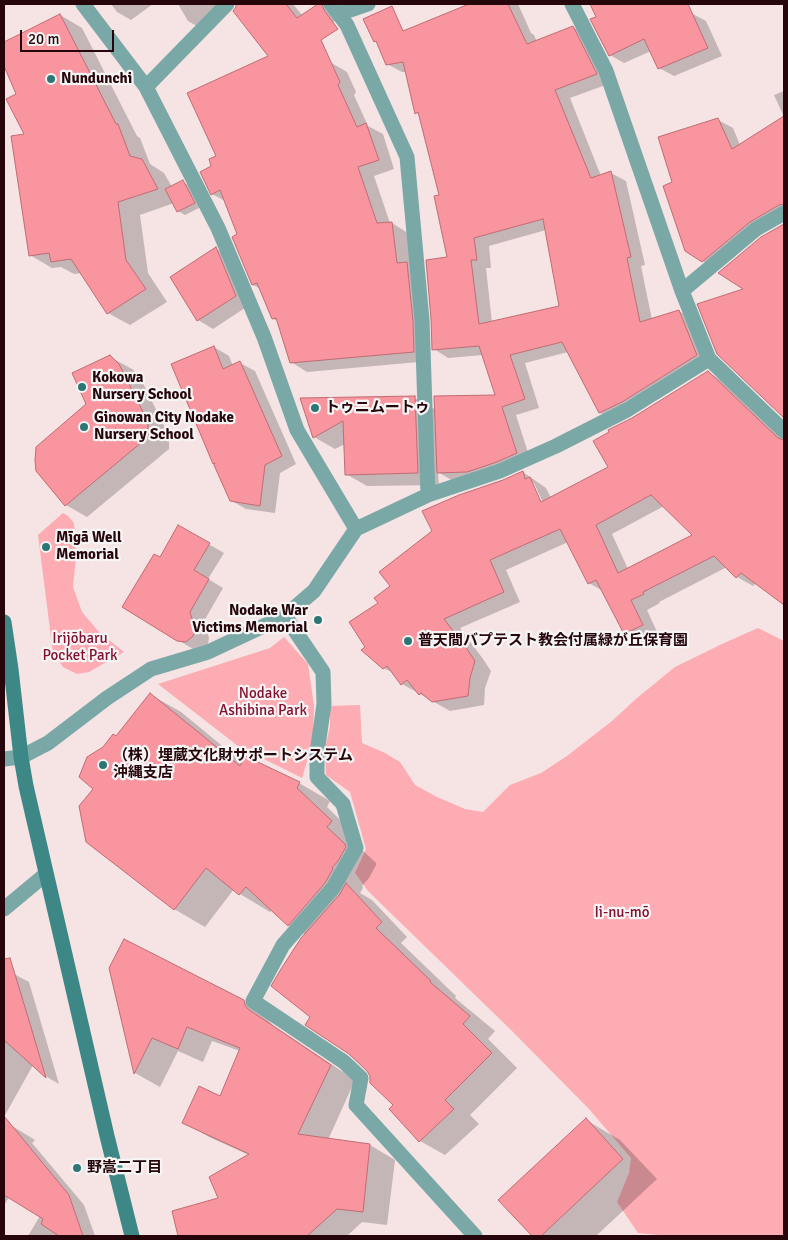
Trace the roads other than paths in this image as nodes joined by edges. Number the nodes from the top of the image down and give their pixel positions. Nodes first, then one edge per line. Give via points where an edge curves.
1 (82, 4) edge
2 (226, 4) edge
3 (368, 4) edge
4 (572, 4) edge
5 (335, 9) edge
6 (146, 87) junction
7 (784, 213) edge
8 (682, 291) junction
9 (709, 359) junction
10 (784, 431) edge
11 (428, 495) junction
12 (356, 529) junction
13 (285, 616) junction
14 (4, 622) edge
15 (21, 757) junction
16 (4, 759) edge
17 (46, 874) junction
18 (4, 909) edge
19 (132, 1236) edge
20 (475, 1236) edge

1 - 6 street
2 - 6 street
3 - 5 street
4 - 8 street via 606,71
5 - 11 street via 347,25 407,157 422,320
6 - 12 street via 218,228 264,337 297,430
7 - 8 street via 756,229
8 - 9 street
9 - 10 street
9 - 11 street via 627,410 556,446 500,471
11 - 12 street
12 - 13 street via 314,591
13 - 15 street via 208,652 151,669 48,743
13 - 20 street via 323,672 324,704 317,777 343,804 356,848 333,888 283,945 253,1001 344,1062 361,1078 356,1105
14 - 15 street
15 - 16 street
15 - 17 street
17 - 18 street
17 - 19 street

